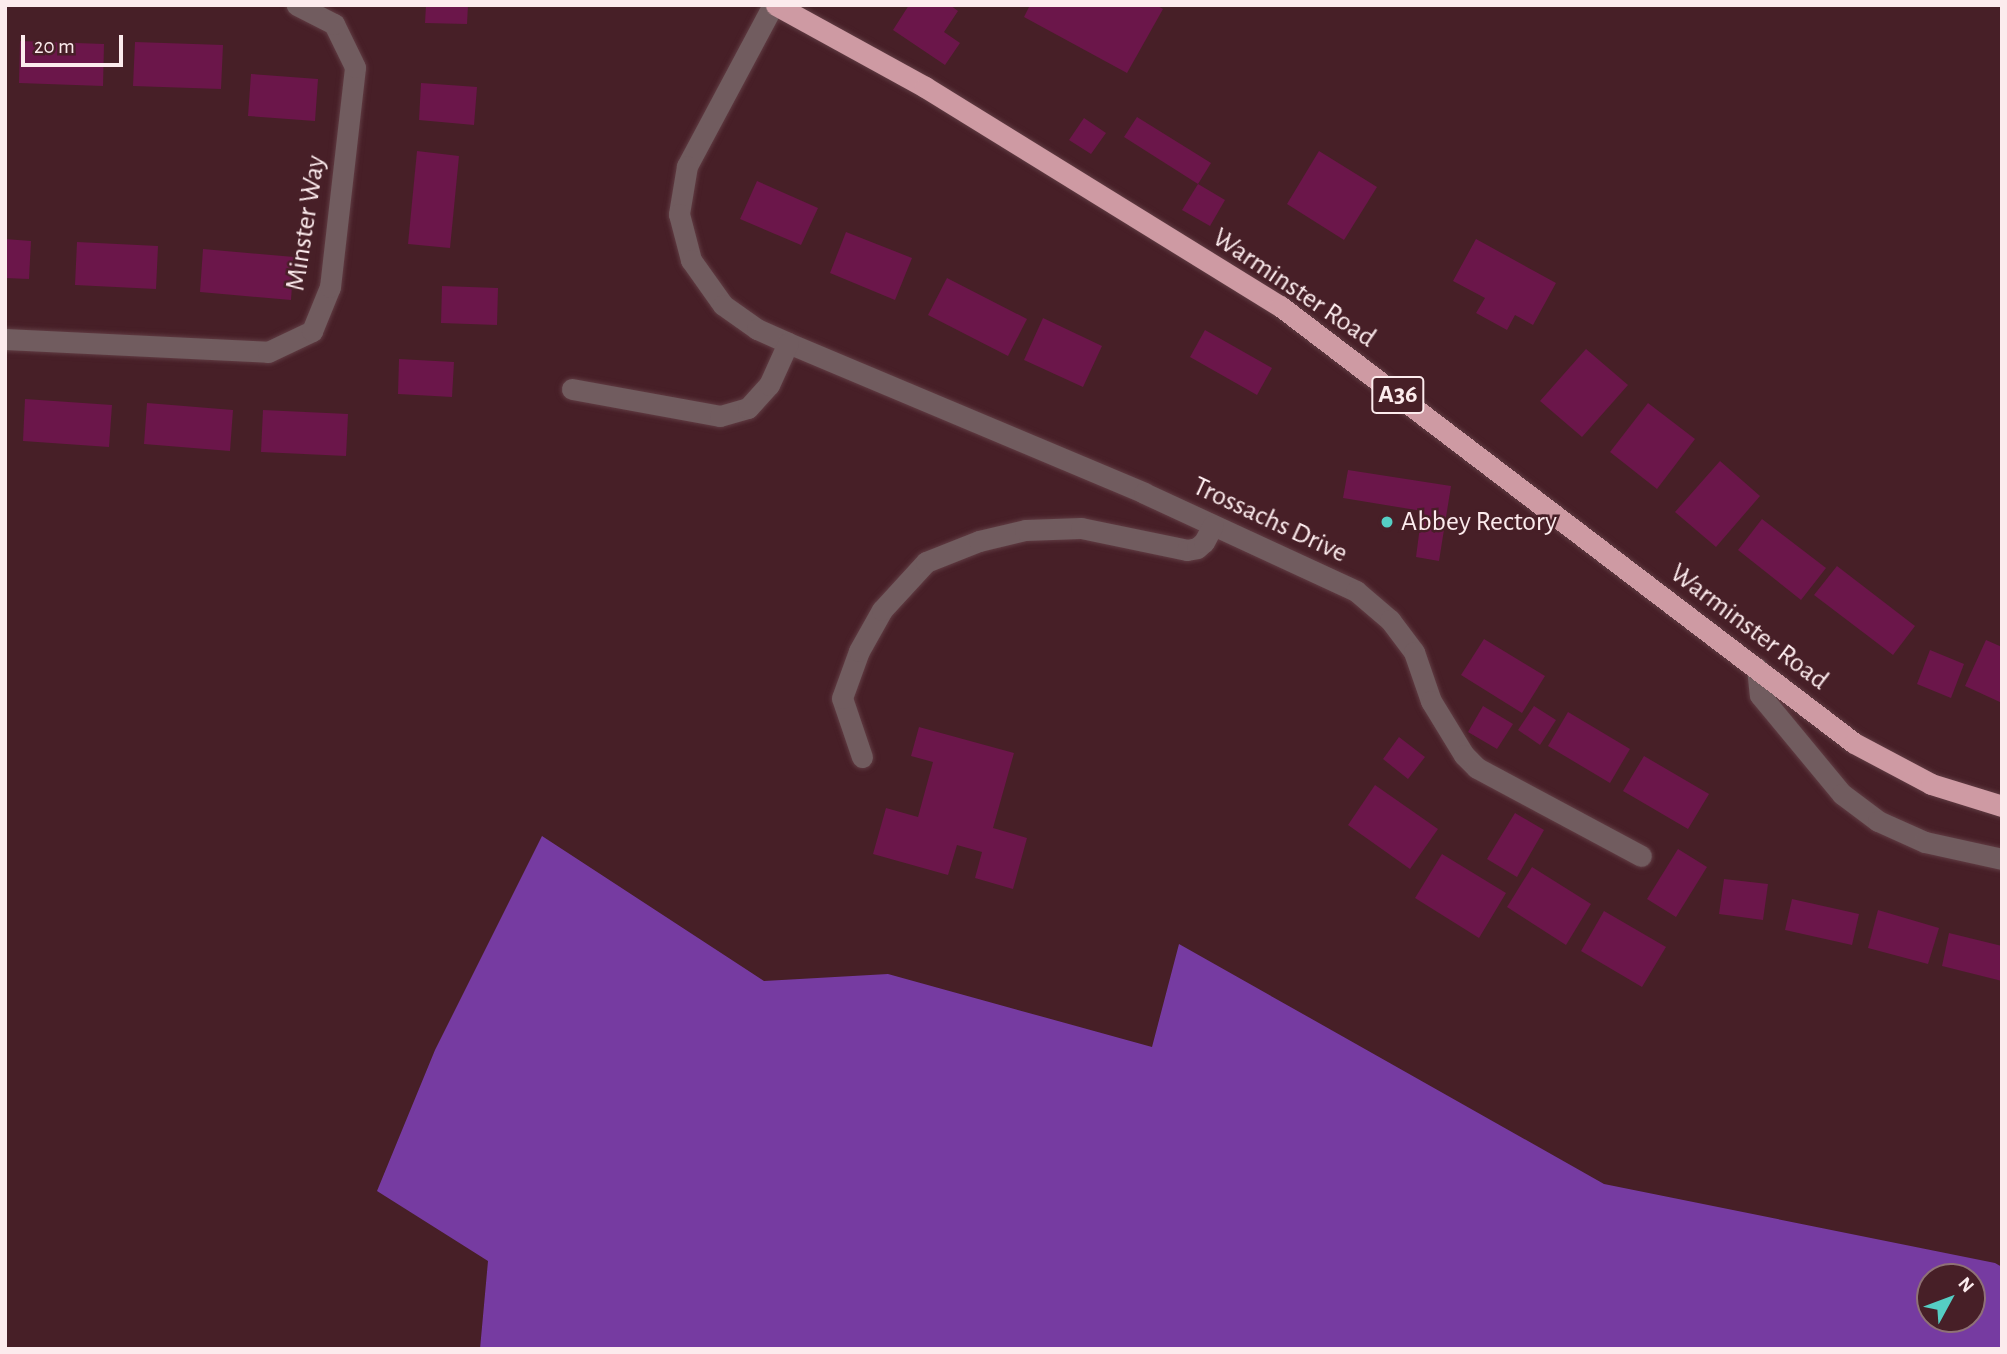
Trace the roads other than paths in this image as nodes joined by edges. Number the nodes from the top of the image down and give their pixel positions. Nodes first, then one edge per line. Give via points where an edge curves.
1 (297, 5) edge
2 (775, 5) edge
3 (5, 339) edge
4 (788, 343) junction
5 (572, 389) dead end
6 (1213, 525) junction
7 (1757, 668) junction
8 (862, 757) dead end
9 (2002, 806) edge
10 (1641, 856) dead end
11 (2002, 859) edge

1 - 3 street, Minster Way via 334,24 355,67 330,288 312,331 268,352
2 - 4 street, Trossachs Drive via 687,166 679,214 691,260 723,305 757,329
2 - 7 highway, Warminster Road / A36 via 925,87 1280,306
4 - 5 street via 769,385 748,408 720,416
4 - 6 street, Trossachs Drive
6 - 8 street via 1204,542 1186,550 1081,528 1025,530 979,541 926,562 882,610 859,651 842,698
6 - 10 street, Trossachs Drive via 1356,591 1390,621 1414,652 1432,701 1477,768
7 - 9 highway, Warminster Road / A36 via 1854,743 1931,784
7 - 11 street via 1760,695 1842,794 1878,821 1926,842

